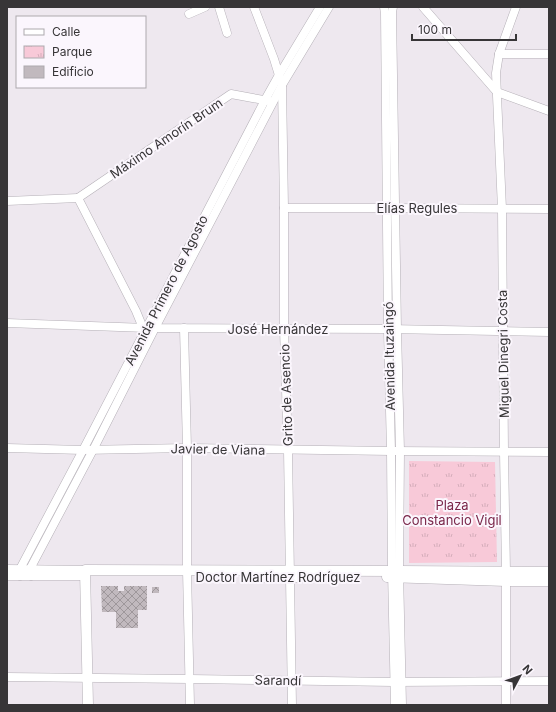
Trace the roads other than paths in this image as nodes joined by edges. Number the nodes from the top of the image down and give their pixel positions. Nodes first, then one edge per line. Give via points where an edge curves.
1 (205, 7) edge
2 (219, 7) edge
3 (254, 7) edge
4 (320, 7) edge
5 (330, 7) edge
6 (384, 7) edge
7 (393, 7) edge
8 (423, 7) edge
9 (516, 7) edge
10 (189, 14) dead end
11 (227, 33) dead end
12 (500, 54) junction
13 (549, 54) edge
14 (279, 75) junction
15 (282, 85) junction
16 (497, 92) junction
17 (269, 101) junction
18 (282, 104) junction
19 (549, 111) edge
20 (78, 198) junction
21 (7, 201) edge
22 (284, 208) junction
23 (391, 208) junction
24 (502, 209) junction
25 (549, 209) edge
26 (7, 323) edge
27 (148, 328) junction
28 (184, 328) junction
29 (284, 329) junction
30 (392, 329) junction
31 (502, 331) junction
32 (549, 332) edge
33 (7, 448) edge
34 (187, 448) junction
35 (83, 450) junction
36 (93, 450) junction
37 (288, 450) junction
38 (395, 452) junction
39 (504, 452) junction
40 (549, 452) edge
41 (7, 570) edge
42 (549, 572) edge
43 (20, 573) junction
44 (30, 573) junction
45 (85, 573) junction
46 (187, 573) junction
47 (290, 574) junction
48 (396, 574) junction
49 (7, 576) edge
50 (506, 577) junction
51 (549, 581) edge
52 (7, 677) edge
53 (88, 678) junction
54 (190, 679) junction
55 (291, 680) junction
56 (506, 681) junction
57 (549, 681) edge
58 (398, 682) junction
59 (88, 705) edge
60 (190, 705) edge
61 (292, 705) edge
62 (395, 705) edge
63 (402, 705) edge
64 (506, 705) edge

1 - 10 street
2 - 11 street
3 - 14 street
4 - 14 street, Avenida Primero de Agosto
5 - 15 street, Avenida Primero de Agosto
6 - 23 street, Avenida Ituzaingó
7 - 23 street, Avenida Ituzaingó
8 - 16 street
9 - 12 street, Miguel Dinegri Costa
12 - 13 street
12 - 16 street, Miguel Dinegri Costa via 496,73
14 - 15 street
14 - 17 street, Avenida Primero de Agosto
15 - 17 street, Avenida Primero de Agosto
15 - 18 street, Grito de Asencio
16 - 19 street
16 - 24 street, Miguel Dinegri Costa
17 - 18 street, Máximo Amorín Brum
17 - 20 street, Máximo Amorín Brum via 231,94
17 - 27 street, Avenida Primero de Agosto
18 - 22 street, Grito de Asencio
20 - 21 street
20 - 27 street via 136,311
22 - 23 street, Elías Regules
22 - 29 street, Grito de Asencio
23 - 24 street, Elías Regules
23 - 30 street, Avenida Ituzaingó
24 - 25 street, Elías Regules
24 - 31 street, Miguel Dinegri Costa
26 - 27 street, José Hernández
27 - 28 street, José Hernández
27 - 35 street, Avenida Primero de Agosto
27 - 36 street, Avenida Primero de Agosto
28 - 29 street, José Hernández
28 - 34 street
29 - 30 street, José Hernández
29 - 37 street, Grito de Asencio
30 - 31 street, José Hernández
30 - 38 street, Avenida Ituzaingó
31 - 32 street, José Hernández
31 - 39 street, Miguel Dinegri Costa
33 - 35 street, Javier de Viana
34 - 36 street, Javier de Viana
34 - 37 street, Javier de Viana
34 - 46 street
35 - 36 street, Javier de Viana
35 - 43 street, Avenida Primero de Agosto
36 - 44 street, Avenida Primero de Agosto
37 - 38 street, Javier de Viana
37 - 47 street, Grito de Asencio
38 - 39 street, Javier de Viana
38 - 48 street, Avenida Ituzaingó
39 - 40 street, Javier de Viana
39 - 50 street, Miguel Dinegri Costa
41 - 43 street, Doctor Martínez Rodríguez
42 - 50 main road, Doctor Martínez Rodríguez
43 - 44 street, Doctor Martínez Rodríguez
43 - 49 street, Doctor Martínez Rodríguez
44 - 45 street, Doctor Martínez Rodríguez
45 - 46 main road, Doctor Martínez Rodríguez
45 - 53 main road
46 - 47 main road, Doctor Martínez Rodríguez
46 - 54 street
47 - 48 main road, Doctor Martínez Rodríguez
47 - 55 street, Grito de Asencio
48 - 50 main road, Doctor Martínez Rodríguez
48 - 58 street, Avenida Ituzaingó
50 - 51 main road, Doctor Martínez Rodríguez
50 - 56 street, Miguel Dinegri Costa
52 - 53 street, Sarandí
53 - 54 street, Sarandí
53 - 59 main road
54 - 55 street, Sarandí
54 - 60 street
55 - 58 street, Sarandí
55 - 61 street, Grito de Asencio
56 - 57 street, Sarandí
56 - 58 street, Sarandí
56 - 64 street, Miguel Dinegri Costa
58 - 62 street, Avenida Ituzaingó
58 - 63 street, Avenida Ituzaingó

